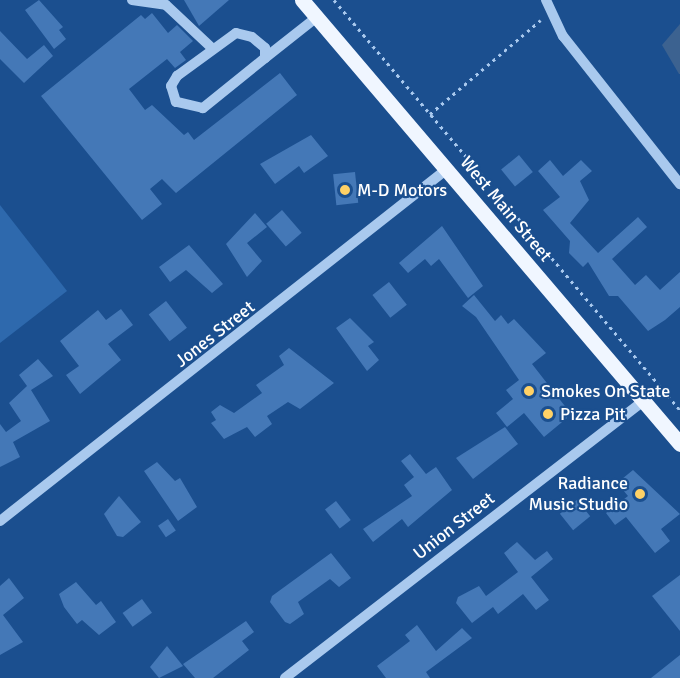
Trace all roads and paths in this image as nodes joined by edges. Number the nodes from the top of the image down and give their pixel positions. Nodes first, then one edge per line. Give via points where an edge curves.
1 (132, 0) edge
2 (302, 0) edge
3 (334, 0) edge
4 (546, 0) edge
5 (550, 13) junction
6 (317, 17) junction
7 (212, 48) junction
8 (265, 58) junction
9 (430, 114) junction
10 (447, 169) junction
11 (680, 184) edge
12 (643, 401) junction
13 (680, 410) edge
14 (680, 444) edge
15 (0, 521) edge
16 (285, 678) edge

1 - 7 street via 166,5
2 - 6 main road, West Main Street
3 - 9 path
4 - 5 street
5 - 9 path
5 - 11 street
6 - 8 street
6 - 10 main road, West Main Street
7 - 8 street via 237,33 252,37 265,48
7 - 8 street via 171,86 176,102 187,109 202,108
9 - 13 path
10 - 12 main road, West Main Street
10 - 15 street, Jones Street
12 - 14 main road, West Main Street
12 - 16 street, Union Street

